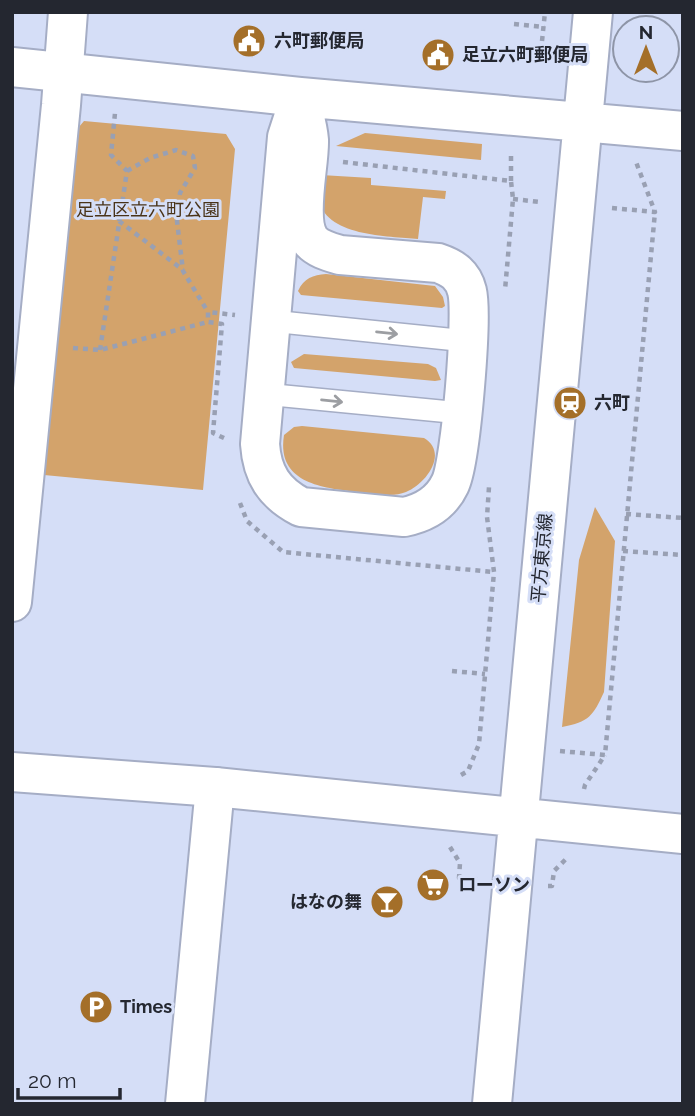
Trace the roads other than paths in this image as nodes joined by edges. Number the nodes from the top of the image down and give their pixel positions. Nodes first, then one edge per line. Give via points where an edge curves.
1 (68, 12) edge
2 (593, 12) edge
3 (12, 67) edge
4 (64, 72) junction
5 (300, 97) junction
6 (584, 121) junction
7 (683, 131) edge
8 (253, 318) junction
9 (467, 341) junction
10 (264, 394) junction
11 (461, 414) junction
12 (21, 420) edge
13 (12, 602) edge
14 (12, 772) edge
15 (215, 788) junction
16 (519, 817) junction
17 (683, 834) edge
18 (185, 1104) edge
19 (492, 1104) edge

1 - 4 street
2 - 6 street, 平方東京線
3 - 4 street
4 - 5 street
4 - 12 street via 37,345
5 - 6 street
5 - 8 street via 287,137
5 - 9 street via 309,139 304,214 312,242 340,255 451,267 467,290
6 - 7 street
6 - 16 street, 平方東京線
8 -> 9 lane
8 - 10 street
9 - 11 street
10 -> 11 lane
10 - 11 street via 260,444 265,473 286,499 313,510 404,517 433,505 451,483 456,467
12 - 13 street
14 - 15 street
15 - 16 street
15 - 18 street
16 - 17 street
16 - 19 street, 平方東京線

